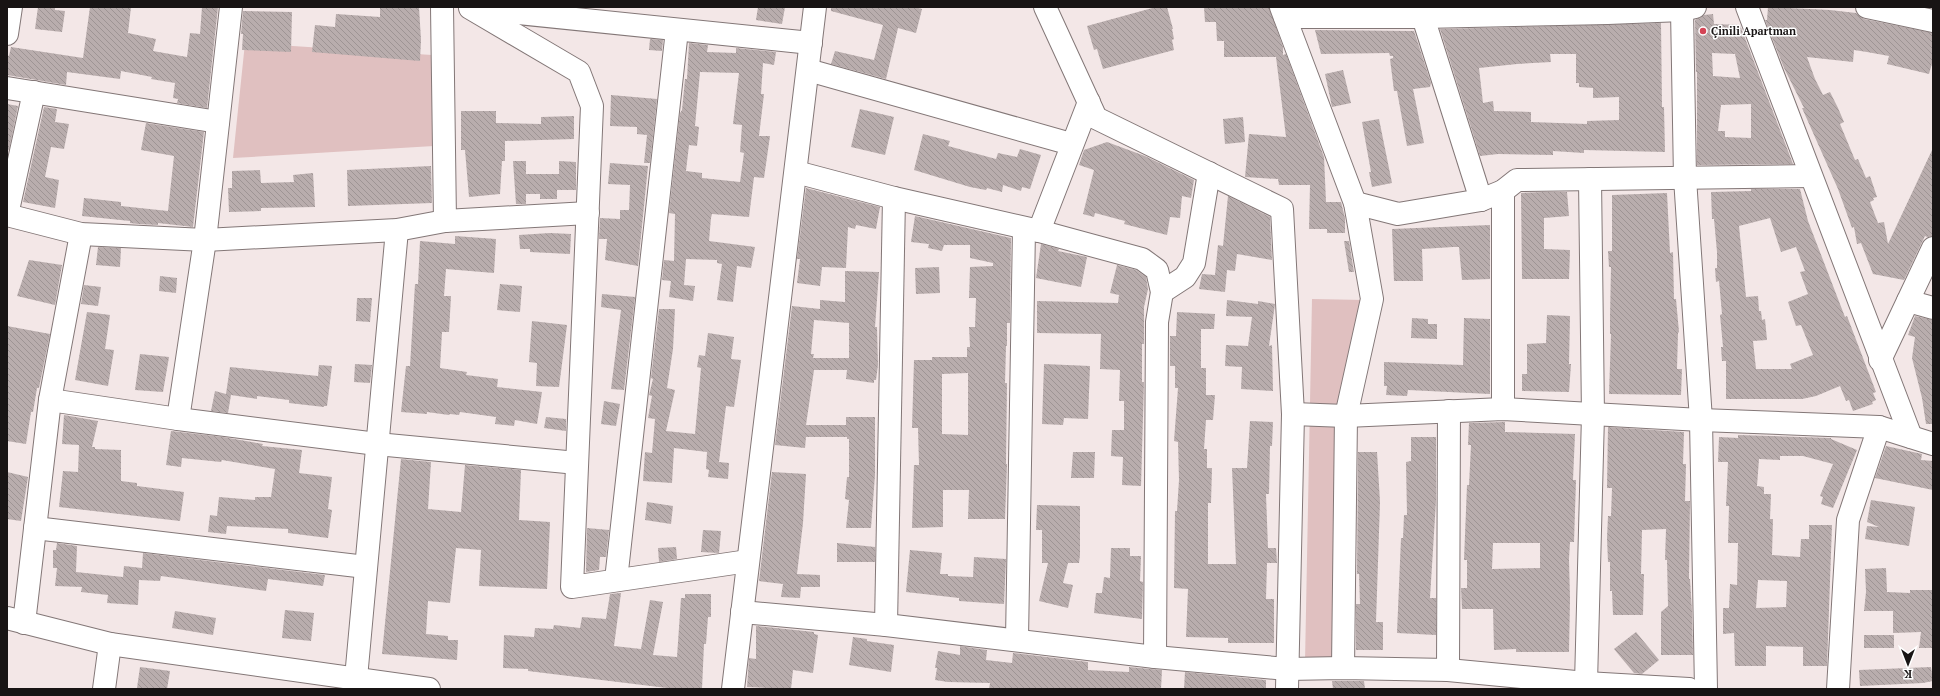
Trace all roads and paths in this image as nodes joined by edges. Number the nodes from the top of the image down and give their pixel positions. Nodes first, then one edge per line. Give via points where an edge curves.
1 (231, 7) edge
2 (442, 7) edge
3 (468, 7) edge
4 (816, 7) edge
5 (1045, 7) edge
6 (1747, 7) edge
7 (1874, 7) edge
8 (1688, 9) edge
9 (1283, 12) edge
10 (1422, 12) edge
11 (1933, 21) edge
12 (677, 30) junction
13 (811, 43) junction
14 (808, 70) junction
15 (7, 88) edge
16 (34, 92) junction
17 (1089, 102) junction
18 (218, 122) junction
19 (1071, 144) junction
20 (796, 172) junction
21 (1209, 173) junction
22 (1810, 176) junction
23 (1685, 178) junction
24 (1590, 179) junction
25 (1503, 191) junction
26 (894, 198) junction
27 (1481, 200) junction
28 (1355, 203) junction
29 (588, 213) junction
30 (8, 219) edge
31 (445, 221) junction
32 (397, 230) junction
33 (1031, 230) junction
34 (81, 234) junction
35 (205, 240) junction
36 (1933, 248) edge
37 (1162, 292) junction
38 (1908, 301) junction
39 (1933, 308) edge
40 (1880, 360) junction
41 (50, 400) junction
42 (1503, 410) junction
43 (1449, 411) junction
44 (1293, 414) junction
45 (1592, 415) junction
46 (1346, 416) junction
47 (178, 420) junction
48 (1701, 420) junction
49 (1879, 427) junction
50 (1911, 437) junction
51 (377, 444) junction
52 (1933, 444) edge
53 (577, 463) junction
54 (35, 528) junction
55 (748, 561) junction
56 (366, 567) junction
57 (616, 580) junction
58 (742, 612) junction
59 (15, 620) edge
60 (886, 625) junction
61 (1017, 639) junction
62 (110, 644) junction
63 (1155, 657) junction
64 (1343, 668) junction
65 (1448, 670) junction
66 (1287, 679) edge
67 (1586, 683) junction
68 (355, 684) edge
69 (104, 689) edge
70 (429, 689) edge
71 (733, 689) edge
72 (1689, 689) edge
73 (1706, 689) edge
74 (1838, 689) edge

1 - 18 street
2 - 31 street
3 - 12 street
3 - 29 street via 579,72 592,106
4 - 13 street
5 - 17 street
6 - 22 street
7 - 11 street
8 - 10 street
8 - 23 street
9 - 10 street
9 - 28 street
10 - 27 street
12 - 13 street
12 - 57 street
13 - 14 street
14 - 19 street
14 - 20 street
15 - 16 street
16 - 18 street
16 - 30 street
17 - 19 street
17 - 21 street via 1096,118
18 - 35 street
19 - 33 street
20 - 26 street
20 - 55 street
21 - 37 street via 1194,263 1185,277
21 - 44 street via 1282,209
22 - 23 street
22 - 40 street
23 - 24 street
23 - 48 street
24 - 25 street via 1517,180
24 - 45 street
25 - 27 street
25 - 42 street
26 - 33 street
26 - 60 street
27 - 28 street via 1398,214
28 - 46 street via 1372,300
29 - 31 street
29 - 53 street
30 - 34 street
31 - 32 street
32 - 35 street
32 - 51 street
33 - 37 street via 1142,259 1157,270
33 - 61 street
34 - 35 street
34 - 41 street
35 - 47 street
36 - 38 street
37 - 63 street via 1157,322
38 - 39 street
38 - 40 street
40 - 50 street
41 - 47 street
41 - 54 street
42 - 43 street
42 - 45 street
43 - 46 street
43 - 65 street
44 - 46 street
44 - 66 street
45 - 48 street
45 - 67 street
46 - 64 street
47 - 51 street
48 - 49 street
48 - 73 street
49 - 50 street
49 - 74 street via 1848,520
50 - 52 street
51 - 53 street
51 - 56 street
53 - 57 street via 572,587
54 - 56 street
54 - 59 street
55 - 57 street
55 - 58 street
56 - 68 street
58 - 60 street
58 - 71 street
59 - 62 street
60 - 61 street
61 - 63 street
62 - 68 street
62 - 69 street
63 - 66 street
64 - 65 street
64 - 66 street
65 - 67 street
67 - 72 street
68 - 70 street

